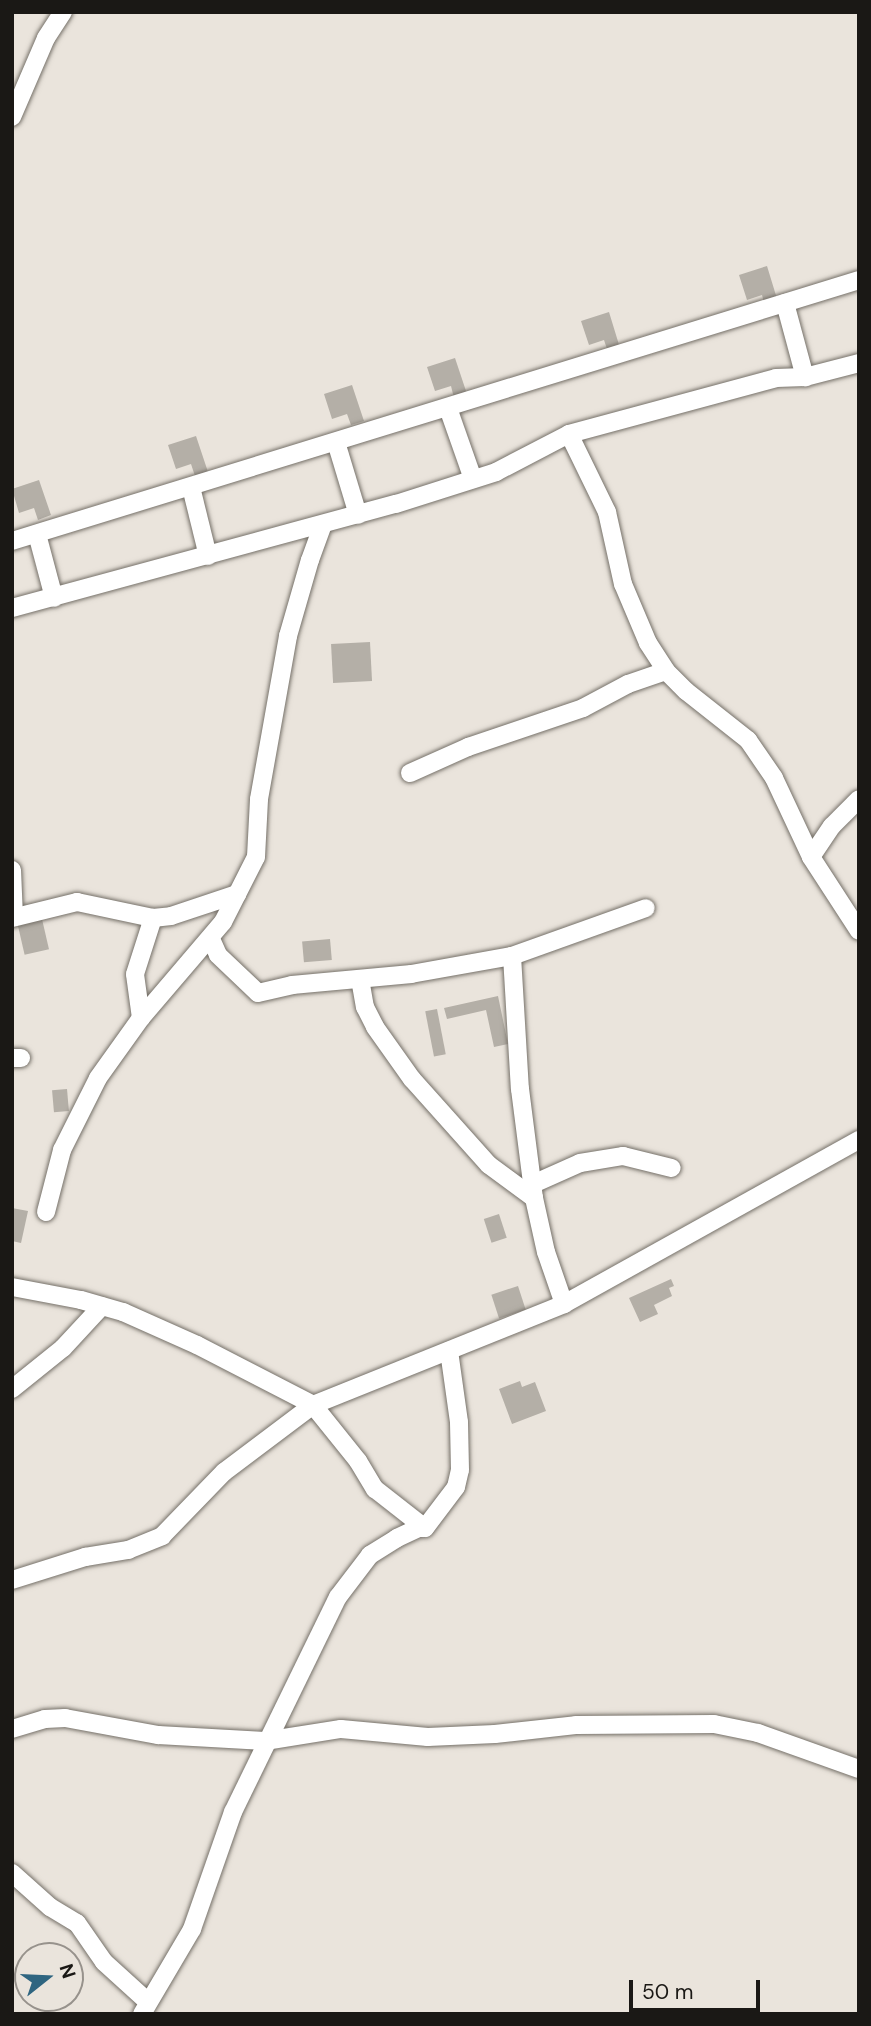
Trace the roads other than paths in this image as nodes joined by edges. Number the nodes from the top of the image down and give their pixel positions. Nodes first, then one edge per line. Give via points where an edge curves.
1 (62, 12) edge
2 (12, 117) edge
3 (859, 280) edge
4 (785, 303) junction
5 (859, 363) edge
6 (804, 377) junction
7 (449, 408) junction
8 (569, 434) junction
9 (336, 442) junction
10 (473, 479) junction
11 (191, 487) junction
12 (358, 515) junction
13 (323, 524) junction
14 (37, 534) junction
15 (12, 541) edge
16 (208, 556) junction
17 (54, 598) junction
18 (12, 608) edge
19 (666, 671) junction
20 (410, 773) dead end
21 (859, 799) edge
22 (811, 857) junction
23 (12, 870) edge
24 (237, 894) junction
25 (646, 908) dead end
26 (13, 917) edge
27 (153, 918) junction
28 (859, 931) edge
29 (211, 939) junction
30 (512, 956) junction
31 (360, 979) junction
32 (141, 1018) junction
33 (859, 1140) edge
34 (671, 1168) dead end
35 (534, 1191) junction
36 (46, 1212) dead end
37 (12, 1287) edge
38 (564, 1304) junction
39 (102, 1306) junction
40 (449, 1351) junction
41 (12, 1389) edge
42 (313, 1405) junction
43 (425, 1528) junction
44 (12, 1580) edge
45 (12, 1729) edge
46 (265, 1741) junction
47 (859, 1769) edge
48 (12, 1873) edge
49 (144, 2008) edge

1 - 2 street
3 - 4 street
4 - 6 street
4 - 7 street
5 - 6 street
6 - 8 street via 776,378
7 - 9 street
7 - 10 street
8 - 10 street via 519,462
8 - 19 street via 607,512 623,584 648,643
9 - 11 street
9 - 12 street
10 - 12 street
11 - 14 street
11 - 16 street
12 - 13 street
13 - 16 street
13 - 24 street via 288,636 259,799 256,857
14 - 15 street
14 - 17 street
16 - 17 street
17 - 18 street
19 - 20 street via 628,684 583,708 468,747
19 - 22 street via 748,740 774,778
21 - 22 street via 832,826
22 - 28 street
23 - 26 street
24 - 27 street
24 - 29 street
25 - 30 street
26 - 27 street via 77,902
27 - 32 street via 135,974
29 - 31 street via 218,955 258,993
29 - 32 street
30 - 31 street
30 - 35 street via 520,1089
31 - 35 street via 365,1007 375,1027 412,1079 483,1159
32 - 36 street via 98,1078 73,1125
33 - 38 street
34 - 35 street via 623,1156 580,1163
35 - 38 street via 546,1252
37 - 39 street
38 - 40 street
39 - 41 street via 63,1348
39 - 42 street via 197,1346
40 - 42 street
40 - 43 street via 457,1397 460,1469 450,1499
42 - 43 street via 375,1489
42 - 44 street via 224,1472 162,1536 128,1550 85,1557
43 - 46 street via 379,1548 352,1576
45 - 46 street via 65,1718 158,1735
46 - 47 street via 341,1729 428,1737 576,1725 714,1724 758,1733
46 - 49 street via 233,1812 192,1929
48 - 49 street via 50,1907 77,1923

